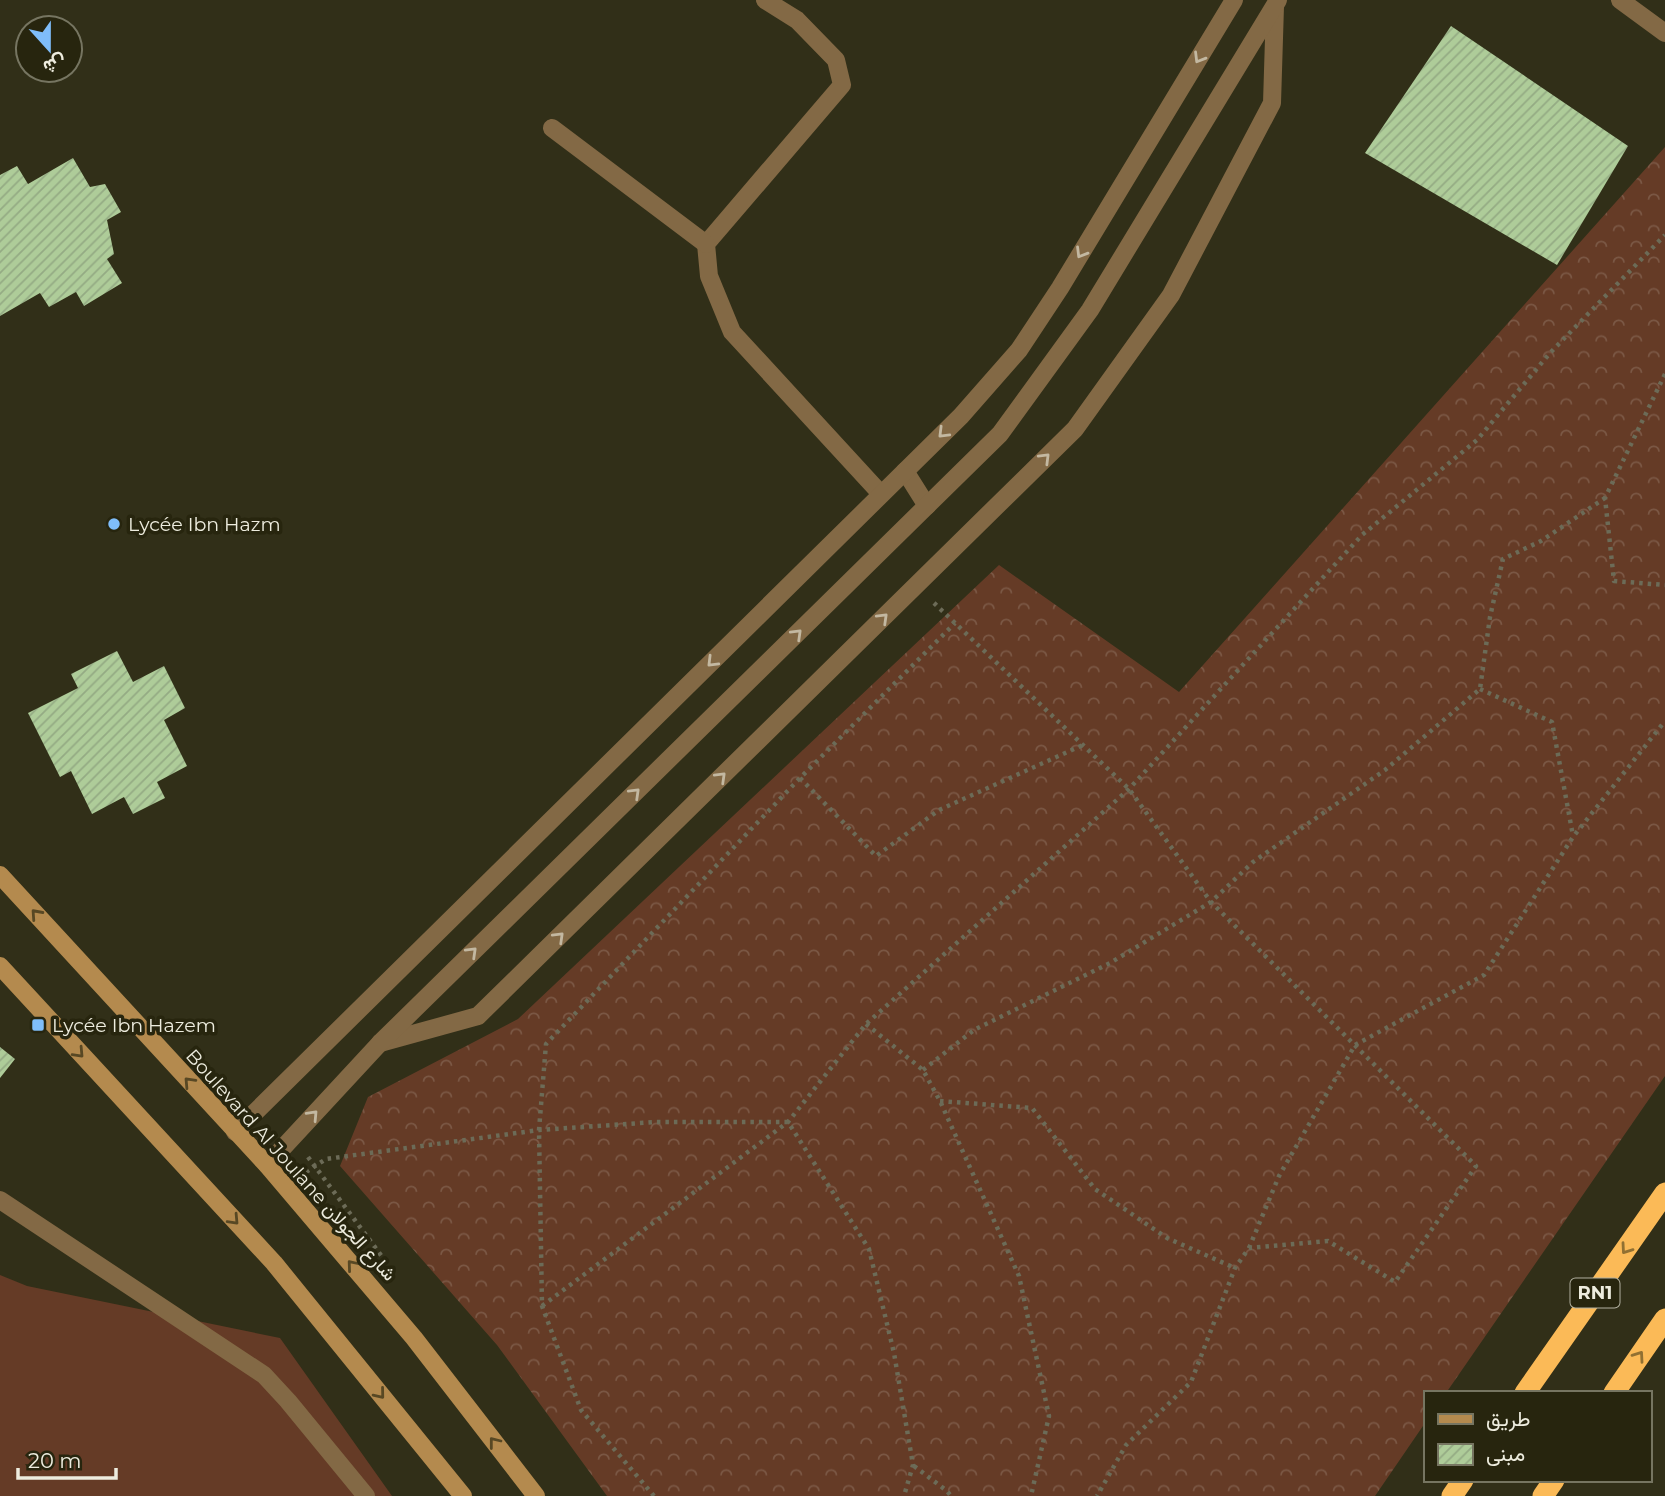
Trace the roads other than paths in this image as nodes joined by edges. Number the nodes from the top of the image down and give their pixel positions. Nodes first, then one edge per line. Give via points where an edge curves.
1 (765, 0) edge
2 (1234, 0) edge
3 (1620, 0) edge
4 (1277, 3) edge
5 (1665, 33) edge
6 (552, 128) dead end
7 (706, 244) junction
8 (905, 471) junction
9 (881, 494) junction
10 (927, 506) junction
11 (0, 875) edge
12 (0, 967) edge
13 (380, 1043) junction
14 (235, 1132) junction
15 (267, 1165) junction
16 (1665, 1193) edge
17 (0, 1200) edge
18 (1665, 1319) edge
19 (1526, 1391) edge
20 (1615, 1391) edge
21 (366, 1496) edge
22 (463, 1496) edge
23 (536, 1496) edge

1 - 7 street via 797,20 836,60 842,85
2 -> 8 street via 1019,350
3 - 5 street
4 - 10 street via 1090,310 1000,434
13 -> 4 street via 478,1016 1075,429 1171,295 1272,103
6 - 7 street
7 - 9 street via 709,275 732,332
8 - 9 street
8 - 10 street
9 -> 14 street
13 -> 10 street
14 -> 11 main road, Boulevard Al Joulane شارع الجولان
12 -> 22 main road via 274,1263
15 -> 13 street
14 - 15 main road, Boulevard Al Joulane شارع الجولان
23 -> 15 main road, Boulevard Al Joulane شارع الجولان via 414,1338
16 -> 19 highway, RN1
17 - 21 street via 264,1375
20 -> 18 highway

